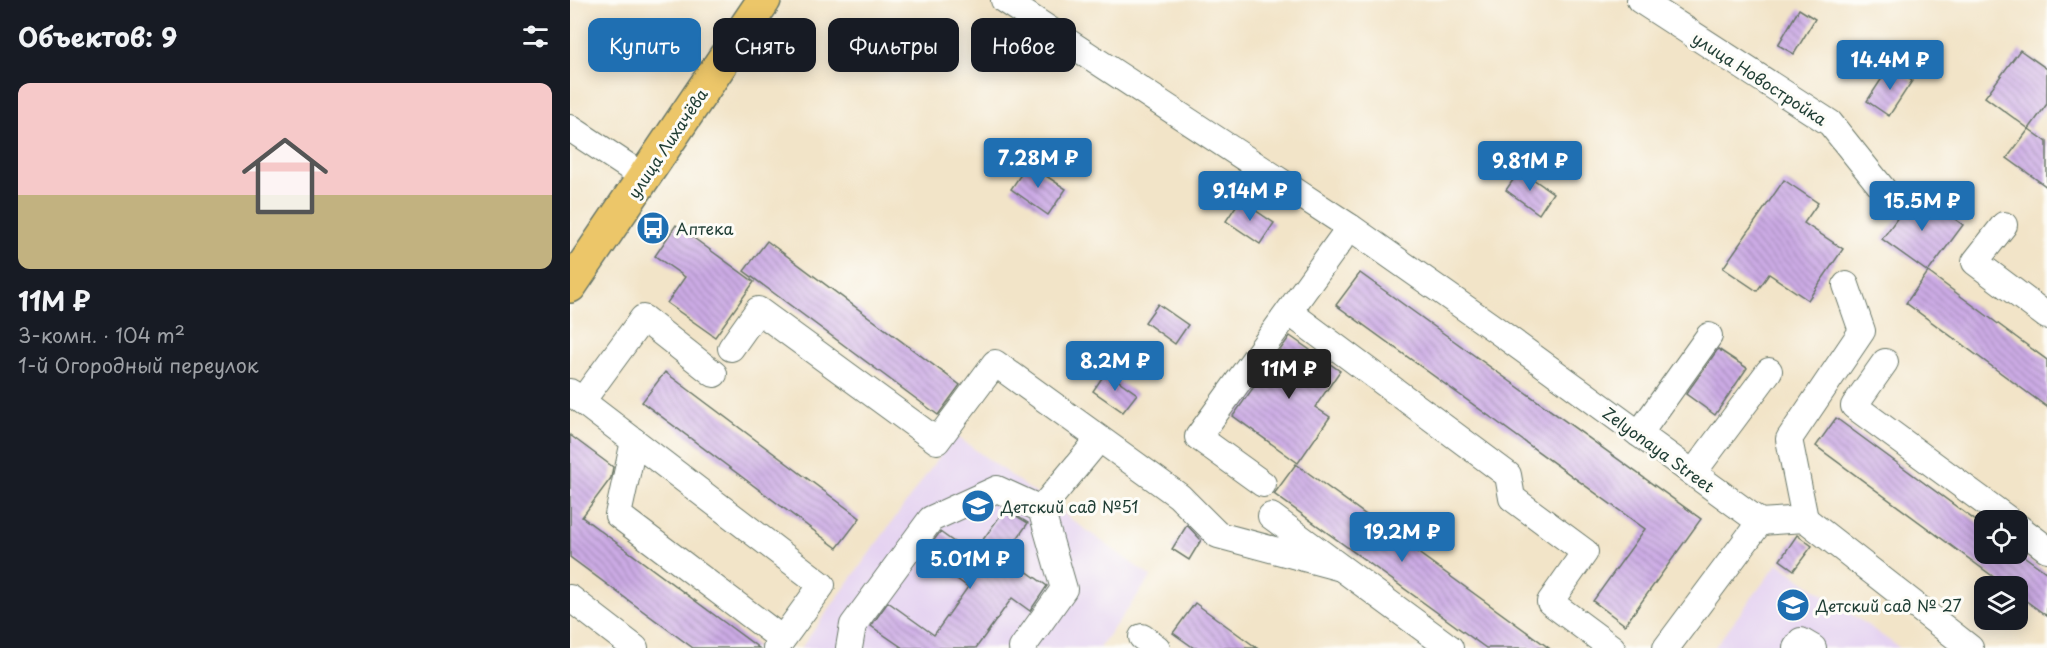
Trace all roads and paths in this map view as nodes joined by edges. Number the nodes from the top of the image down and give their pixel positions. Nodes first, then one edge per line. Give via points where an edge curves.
1 (764, 0) edge
2 (1004, 0) edge
3 (1640, 0) edge
4 (570, 128) edge
5 (644, 177) junction
6 (1890, 198) dead end
7 (2004, 225) dead end
8 (1350, 227) junction
9 (1846, 285) dead end
10 (570, 286) edge
11 (1289, 312) junction
12 (2047, 316) edge
13 (1709, 336) dead end
14 (731, 348) dead end
15 (1885, 362) dead end
16 (1769, 371) dead end
17 (714, 374) dead end
18 (576, 397) edge
19 (1639, 434) junction
20 (1099, 439) junction
21 (634, 441) junction
22 (1693, 474) junction
23 (1263, 484) dead end
24 (1041, 509) junction
25 (1995, 510) edge
26 (1270, 516) dead end
27 (1805, 519) junction
28 (1760, 522) junction
29 (2028, 535) edge
30 (2047, 549) edge
31 (1341, 568) junction
32 (570, 597) edge
33 (779, 643) edge
34 (635, 648) edge
35 (849, 648) edge
36 (1022, 648) edge
37 (1450, 648) edge
38 (1612, 648) edge
39 (1666, 648) edge
40 (1796, 648) edge
41 (1813, 648) edge
42 (1970, 648) edge

1 - 5 main road, улица Лихачёва
2 - 8 street, Zelyonaya Street
3 - 6 street, улица Новостройка via 1830,123
4 - 5 street
5 - 10 main road, улица Лихачёва
7 - 12 street via 1975,262
8 - 11 street
8 - 19 street, Zelyonaya Street
9 - 27 street via 1862,331 1789,439
11 - 23 street via 1198,437
11 - 38 street via 1508,475 1512,498 1585,552 1550,602
13 - 19 street
14 - 20 street via 758,310 937,441 995,363
15 - 25 street via 1854,406
16 - 22 street
17 - 18 street via 643,318
18 - 21 street
19 - 22 street, Zelyonaya Street
20 - 24 street
20 - 31 street via 1179,496 1218,535
21 - 33 street via 618,515
21 - 33 street via 822,585
22 - 28 street, Zelyonaya Street
24 - 35 street via 997,489 931,519 853,625
24 - 36 street via 1064,589
26 - 31 street
27 - 28 street
27 - 42 street
28 - 39 street
29 - 30 street
31 - 37 street
32 - 34 street
40 - 41 street via 1801,641

